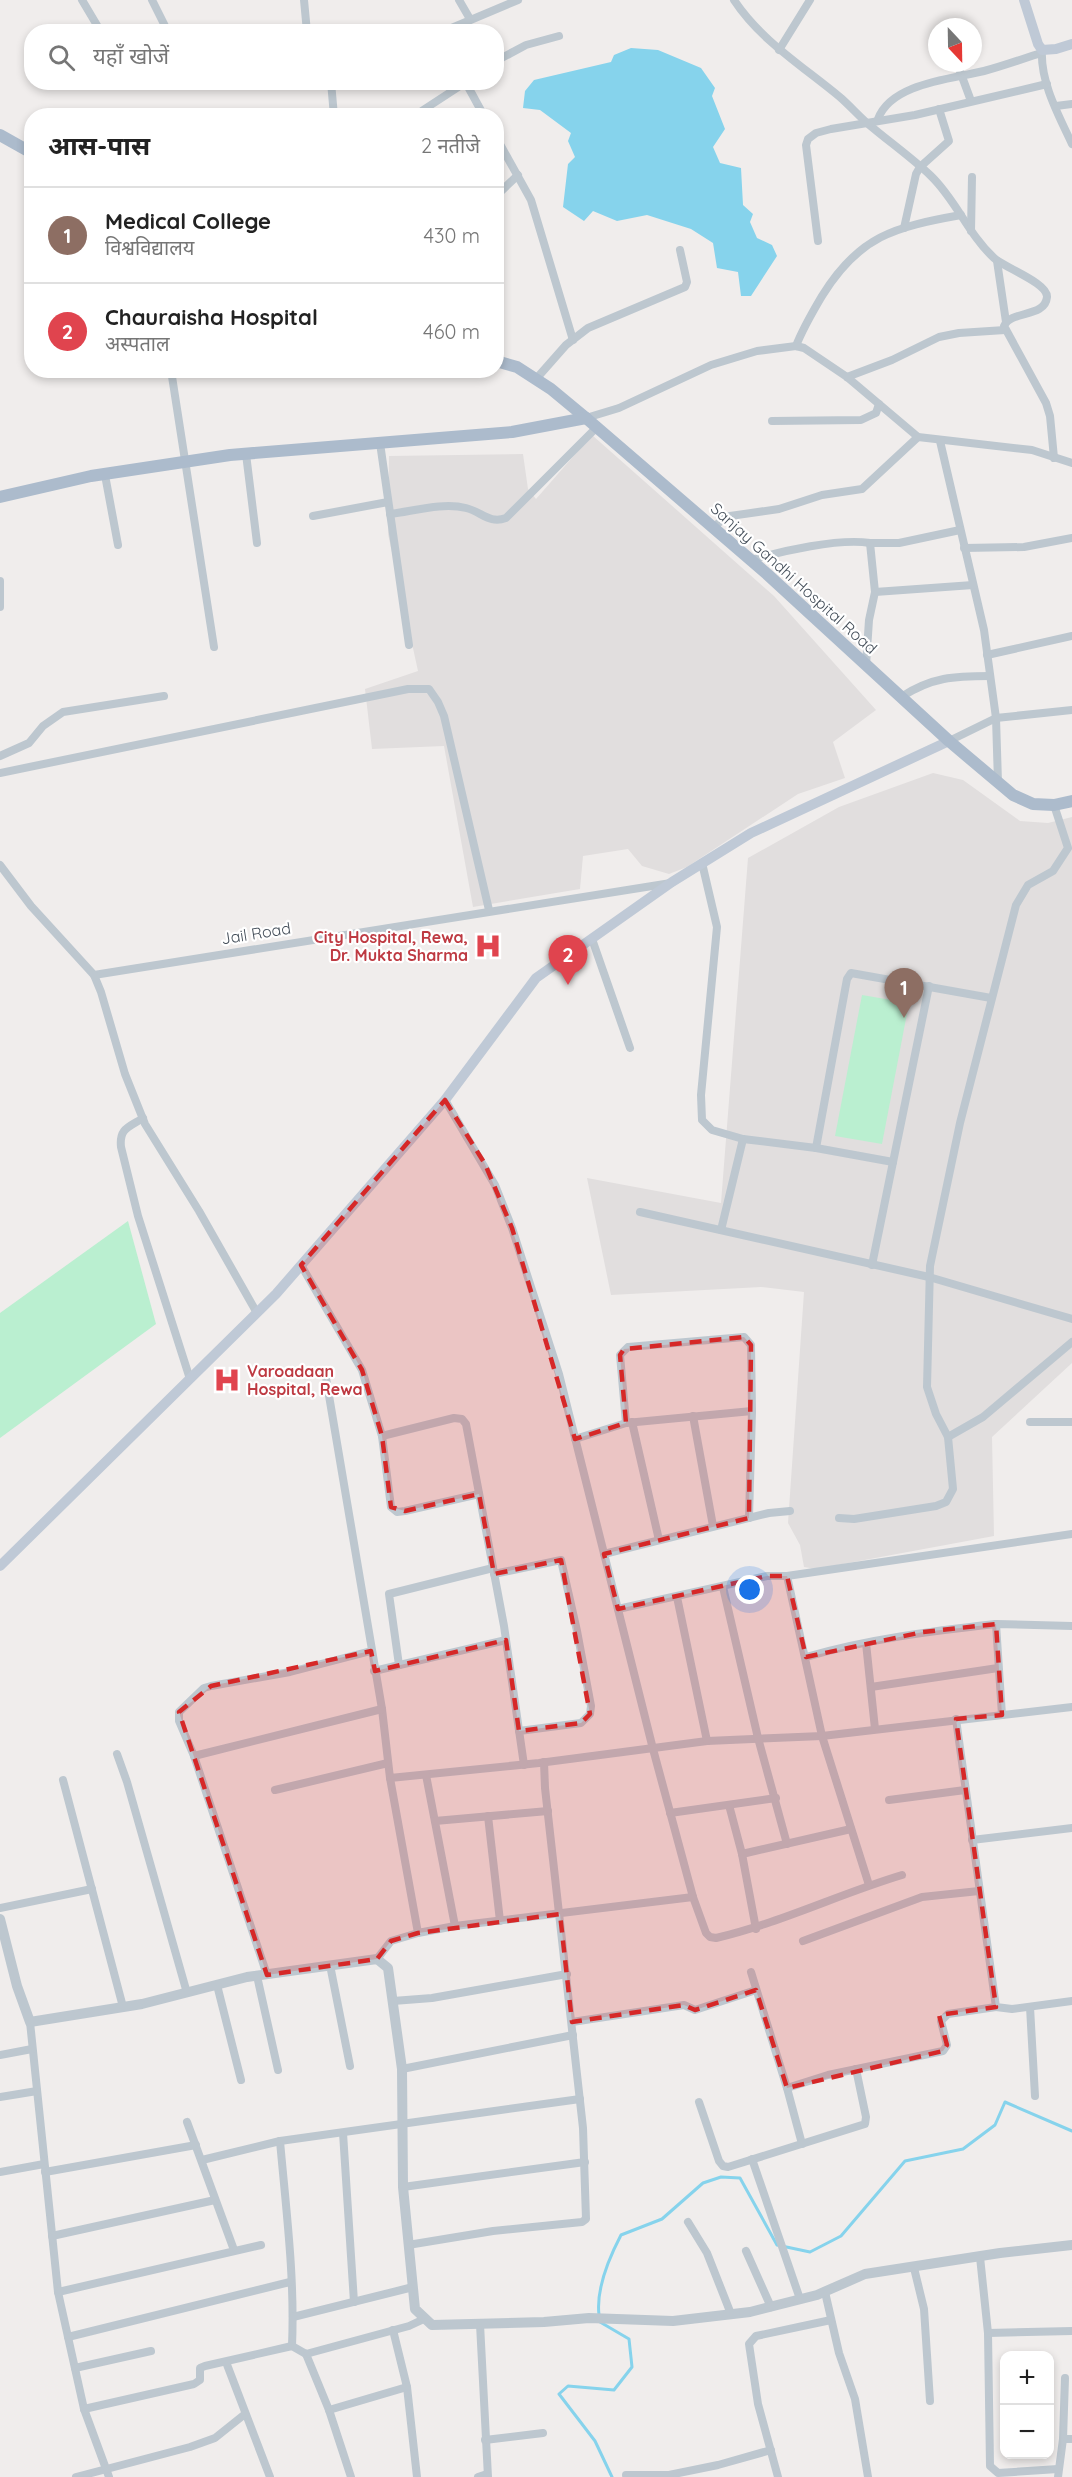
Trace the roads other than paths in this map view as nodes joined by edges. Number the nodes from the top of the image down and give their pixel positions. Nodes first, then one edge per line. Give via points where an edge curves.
1 (82, 0) edge
2 (152, 0) edge
3 (304, 0) edge
4 (459, 0) edge
5 (518, 0) edge
6 (734, 0) edge
7 (810, 0) edge
8 (1024, 0) edge
9 (470, 19) junction
10 (96, 24) edge
11 (164, 24) edge
12 (307, 24) edge
13 (459, 24) edge
14 (559, 36) dead end
15 (1072, 44) edge
16 (779, 50) junction
17 (1042, 51) junction
18 (504, 57) edge
19 (960, 72) edge
20 (962, 76) junction
21 (1047, 84) junction
22 (332, 90) edge
23 (455, 90) edge
24 (470, 90) edge
25 (971, 101) junction
26 (1072, 104) edge
27 (1056, 106) junction
28 (333, 108) edge
29 (427, 108) edge
30 (480, 108) edge
31 (939, 109) junction
32 (878, 119) junction
33 (866, 122) junction
34 (0, 135) edge
35 (1072, 144) edge
36 (24, 148) edge
37 (504, 151) edge
38 (920, 167) junction
39 (518, 175) junction
40 (972, 177) dead end
41 (504, 188) edge
42 (961, 216) junction
43 (904, 228) junction
44 (971, 231) junction
45 (818, 241) dead end
46 (680, 250) dead end
47 (997, 261) junction
48 (1006, 326) junction
49 (573, 339) junction
50 (796, 346) junction
51 (504, 363) edge
52 (847, 377) junction
53 (172, 378) edge
54 (536, 379) junction
55 (879, 404) junction
56 (586, 418) junction
57 (772, 421) dead end
58 (597, 427) junction
59 (918, 437) junction
60 (940, 441) junction
61 (380, 443) junction
62 (246, 454) junction
63 (1054, 458) junction
64 (186, 462) junction
65 (1072, 463) edge
66 (105, 474) junction
67 (0, 498) edge
68 (388, 502) junction
69 (390, 514) junction
70 (314, 516) dead end
71 (713, 528) junction
72 (960, 530) junction
73 (1072, 538) edge
74 (257, 543) dead end
75 (870, 543) junction
76 (118, 545) dead end
77 (964, 548) junction
78 (751, 560) junction
79 (0, 581) edge
80 (973, 585) junction
81 (875, 592) junction
82 (0, 607) edge
83 (1072, 636) edge
84 (409, 645) dead end
85 (214, 647) dead end
86 (987, 655) junction
87 (866, 665) junction
88 (990, 676) junction
89 (164, 696) dead end
90 (901, 697) junction
91 (1072, 710) edge
92 (996, 718) junction
93 (949, 741) junction
94 (0, 756) edge
95 (0, 772) edge
96 (998, 782) junction
97 (1072, 801) edge
98 (1054, 805) junction
99 (702, 863) junction
100 (0, 865) edge
101 (672, 882) junction
102 (489, 910) junction
103 (592, 939) junction
104 (94, 975) junction
105 (928, 986) junction
106 (992, 998) junction
107 (630, 1048) dead end
108 (445, 1100) junction
109 (143, 1118) junction
110 (743, 1139) junction
111 (816, 1148) junction
112 (893, 1162) junction
113 (640, 1212) dead end
114 (722, 1230) junction
115 (301, 1265) junction
116 (872, 1265) junction
117 (929, 1276) junction
118 (257, 1313) junction
119 (1072, 1319) edge
120 (1072, 1342) edge
121 (325, 1371) dead end
122 (190, 1379) junction
123 (752, 1411) junction
124 (693, 1416) junction
125 (629, 1422) junction
126 (1030, 1422) dead end
127 (1072, 1422) edge
128 (382, 1436) junction
129 (948, 1437) junction
130 (575, 1439) junction
131 (479, 1494) junction
132 (790, 1511) dead end
133 (749, 1518) junction
134 (839, 1518) dead end
135 (713, 1526) junction
136 (1072, 1534) edge
137 (659, 1540) junction
138 (604, 1554) junction
139 (0, 1566) edge
140 (493, 1571) junction
141 (787, 1576) junction
142 (723, 1587) junction
143 (677, 1597) junction
144 (618, 1609) junction
145 (996, 1624) junction
146 (1072, 1626) edge
147 (506, 1640) junction
148 (866, 1643) junction
149 (371, 1651) junction
150 (806, 1657) junction
151 (399, 1665) junction
152 (998, 1668) junction
153 (374, 1671) junction
154 (871, 1687) junction
155 (1072, 1707) edge
156 (382, 1709) junction
157 (1002, 1714) junction
158 (956, 1719) junction
159 (875, 1729) junction
160 (519, 1731) junction
161 (822, 1736) junction
162 (758, 1738) junction
163 (707, 1741) junction
164 (653, 1749) junction
165 (117, 1754) dead end
166 (194, 1756) junction
167 (544, 1762) junction
168 (388, 1763) junction
169 (524, 1765) junction
170 (426, 1775) junction
171 (390, 1778) junction
172 (63, 1780) dead end
173 (275, 1790) dead end
174 (965, 1790) junction
175 (776, 1798) junction
176 (889, 1800) dead end
177 (729, 1805) junction
178 (548, 1811) junction
179 (670, 1813) junction
180 (488, 1816) junction
181 (435, 1821) junction
182 (1072, 1828) edge
183 (851, 1829) junction
184 (972, 1840) junction
185 (787, 1844) junction
186 (741, 1854) junction
187 (902, 1875) dead end
188 (869, 1885) junction
189 (92, 1889) junction
190 (979, 1891) junction
191 (693, 1897) junction
192 (0, 1908) edge
193 (560, 1914) junction
194 (0, 1919) edge
195 (500, 1921) junction
196 (455, 1926) junction
197 (756, 1929) junction
198 (418, 1933) junction
199 (803, 1941) dead end
200 (377, 1959) junction
201 (330, 1965) junction
202 (751, 1972) dead end
203 (567, 1974) junction
204 (262, 1975) junction
205 (216, 1985) junction
206 (756, 1990) junction
207 (187, 1993) junction
208 (393, 2001) junction
209 (1072, 2001) edge
210 (123, 2007) junction
211 (996, 2007) junction
212 (1030, 2007) junction
213 (30, 2022) junction
214 (572, 2022) junction
215 (573, 2035) junction
216 (32, 2049) junction
217 (0, 2055) edge
218 (350, 2066) dead end
219 (402, 2069) junction
220 (856, 2069) junction
221 (278, 2070) dead end
222 (242, 2080) dead end
223 (787, 2088) junction
224 (37, 2091) junction
225 (1035, 2096) dead end
226 (0, 2097) edge
227 (580, 2099) junction
228 (699, 2102) dead end
229 (187, 2122) dead end
230 (401, 2126) junction
231 (344, 2133) junction
232 (280, 2141) junction
233 (802, 2144) junction
234 (196, 2145) junction
235 (752, 2159) junction
236 (202, 2160) junction
237 (585, 2162) junction
238 (45, 2168) junction
239 (0, 2172) edge
240 (403, 2187) junction
241 (215, 2200) junction
242 (688, 2222) dead end
243 (52, 2236) junction
244 (408, 2244) junction
245 (261, 2245) dead end
246 (1072, 2245) edge
247 (234, 2250) junction
248 (746, 2251) dead end
249 (980, 2257) junction
250 (914, 2268) junction
251 (290, 2282) junction
252 (413, 2287) junction
253 (58, 2292) junction
254 (825, 2292) junction
255 (800, 2300) junction
256 (354, 2302) junction
257 (771, 2307) junction
258 (731, 2314) junction
259 (293, 2317) junction
260 (424, 2319) junction
261 (831, 2320) junction
262 (480, 2324) junction
263 (393, 2330) junction
264 (1072, 2331) edge
265 (988, 2333) junction
266 (68, 2337) junction
267 (292, 2346) junction
268 (151, 2351) dead end
269 (306, 2354) junction
270 (226, 2362) junction
271 (75, 2368) junction
272 (1065, 2378) dead end
273 (407, 2387) junction
274 (930, 2401) dead end
275 (84, 2409) junction
276 (329, 2410) junction
277 (245, 2414) junction
278 (543, 2433) dead end
279 (1067, 2439) edge
280 (485, 2440) junction
281 (771, 2450) junction
282 (108, 2473) edge
283 (1058, 2473) edge
284 (626, 2475) dead end
285 (487, 2476) edge
286 (76, 2477) edge
287 (270, 2477) edge
288 (351, 2477) edge
289 (417, 2477) edge
290 (478, 2477) edge
291 (778, 2477) edge
292 (868, 2477) edge

1 - 10 street
2 - 11 street
3 - 12 street
4 - 9 street
5 - 9 street
6 - 16 street
7 - 16 street
8 - 17 main road
9 - 13 street
14 - 18 street via 525,45
15 - 17 main road
16 - 33 street
17 - 20 street
17 - 21 street
19 - 20 street
20 - 25 street
20 - 32 street via 910,90 884,107
21 - 25 street
21 - 27 street
22 - 28 street
23 - 29 street
24 - 30 street
25 - 31 street
26 - 27 street
27 - 35 street
31 - 32 street
31 - 38 street via 949,141
32 - 33 street
33 - 38 street
33 - 45 street via 808,138
34 - 36 main road
37 - 39 street
38 - 42 street via 945,191
38 - 43 street via 912,183
39 - 41 street
39 - 49 street via 531,200
40 - 44 street
42 - 43 street
42 - 44 street
43 - 50 street via 866,245 844,264
44 - 47 street
46 - 49 street via 686,287 588,328
47 - 48 street
47 - 48 street via 1041,285 1047,299 1038,309
48 - 52 street via 939,337
48 - 63 street via 1046,403
49 - 54 street
50 - 52 street
50 - 56 street via 757,351 711,365 619,408
51 - 54 main road, Sanjay Gandhi Hospital Road
52 - 55 street
53 - 64 street
54 - 56 main road, Sanjay Gandhi Hospital Road
55 - 57 street via 876,413 861,420
55 - 59 street
56 - 58 main road, Sanjay Gandhi Hospital Road
56 - 61 main road via 512,432
58 - 69 street via 506,519 492,521 457,506
58 - 71 main road, Sanjay Gandhi Hospital Road
59 - 60 street
59 - 71 street via 862,489 730,516
60 - 63 street via 1032,450
60 - 72 street
61 - 62 main road
61 - 68 street
62 - 64 main road
62 - 74 street
63 - 65 street
64 - 66 main road
64 - 85 street
66 - 67 main road
66 - 76 street
68 - 69 street
68 - 70 street
69 - 84 street
71 - 78 main road, Sanjay Gandhi Hospital Road
72 - 75 street via 899,543
72 - 77 street
73 - 77 street via 1015,548
75 - 78 street via 857,541
75 - 81 street
77 - 80 street
78 - 87 main road, Sanjay Gandhi Hospital Road
79 - 82 street
80 - 81 street
80 - 86 street
81 - 87 street
83 - 86 street
86 - 88 street
87 - 90 main road, Sanjay Gandhi Hospital Road
88 - 90 street via 941,678
88 - 92 street
89 - 94 street via 63,712 43,726 29,743
90 - 93 main road, Sanjay Gandhi Hospital Road
91 - 92 street
92 - 93 street
92 - 96 street
93 - 96 main road, Sanjay Gandhi Hospital Road
93 - 99 main road via 751,832
95 - 102 street via 408,689 429,689 444,716
96 - 98 main road, Sanjay Gandhi Hospital Road via 1013,795 1033,804
97 - 98 main road, Sanjay Gandhi Hospital Road
98 - 106 street via 1068,848 1053,871 1022,891
99 - 101 main road
99 - 110 street via 717,927 702,1120 712,1130
100 - 104 street via 31,906
101 - 102 street, Jail Road
101 - 103 main road
102 - 104 street, Jail Road
103 - 107 street
103 - 108 main road via 536,978
104 - 109 street
105 - 106 street
105 - 111 street via 852,973 847,979
105 - 112 street
106 - 117 street via 960,1123
108 - 115 main road
108 - 130 street via 485,1164 512,1228
109 - 118 street
109 - 122 street via 124,1130 121,1147 138,1215
110 - 111 street
110 - 114 street
111 - 112 street
112 - 116 street
113 - 114 street
114 - 116 street
115 - 118 main road
115 - 128 street via 362,1371
116 - 117 street
117 - 119 street
117 - 129 street via 927,1388
118 - 122 main road
120 - 129 street via 983,1417
121 - 149 street
122 - 139 main road
123 - 124 street
123 - 125 street via 752,1346 744,1337 628,1347 620,1355
123 - 133 street
124 - 125 street
124 - 135 street
125 - 130 street
125 - 137 street
126 - 127 street
128 - 131 street via 462,1419
128 - 131 street via 391,1507 397,1512
129 - 134 street via 953,1490 946,1502 854,1519
130 - 138 street
131 - 140 street
132 - 133 street
133 - 135 street
135 - 137 street
136 - 141 street
137 - 138 street
138 - 144 street
140 - 147 street
140 - 151 street via 389,1594
140 - 160 street via 561,1560 591,1706 590,1714 581,1723
141 - 142 street via 767,1576
141 - 150 street
142 - 143 street
142 - 162 street
143 - 144 street
143 - 163 street
144 - 164 street
145 - 146 street
145 - 148 street
145 - 152 street
147 - 151 street
147 - 160 street
148 - 150 street
148 - 154 street
149 - 153 street
149 - 166 street via 204,1689 179,1712
150 - 161 street
151 - 153 street
152 - 154 street
152 - 157 street
153 - 156 street
154 - 159 street
155 - 157 street
156 - 166 street
156 - 168 street
157 - 158 street
158 - 159 street
158 - 174 street
159 - 161 street
160 - 169 street
161 - 162 street
161 - 183 street
162 - 163 street
162 - 175 street
163 - 164 street
164 - 167 street
164 - 179 street
165 - 207 street
166 - 204 street
167 - 169 street
167 - 178 street
168 - 171 street
168 - 173 street
169 - 170 street
170 - 171 street
170 - 181 street
171 - 198 street
172 - 189 street
174 - 176 street
174 - 184 street
175 - 177 street
175 - 185 street
177 - 179 street
177 - 186 street
178 - 180 street
178 - 193 street
179 - 191 street
180 - 181 street
180 - 195 street
181 - 196 street
182 - 184 street
183 - 185 street
183 - 188 street
184 - 190 street
185 - 186 street
186 - 197 street
187 - 188 street
188 - 197 street
189 - 192 street
189 - 210 street
190 - 199 street via 922,1897
190 - 211 street
191 - 193 street
191 - 197 street via 710,1937
193 - 195 street
193 - 203 street
194 - 213 street
195 - 196 street
196 - 198 street
198 - 200 street via 391,1941
200 - 201 street
200 - 208 street via 388,1968
201 - 204 street
201 - 218 street
202 - 206 street
203 - 208 street via 432,1998
203 - 214 street
204 - 205 street
204 - 221 street
205 - 207 street
205 - 222 street
206 - 214 street via 695,2010 684,2005
206 - 223 street
207 - 210 street
208 - 219 street
209 - 212 street
210 - 213 street
211 - 212 street
211 - 220 street via 943,2016 947,2045 943,2051
212 - 225 street
213 - 216 street
214 - 215 street
215 - 219 street
215 - 227 street
216 - 217 street
216 - 224 street
219 - 230 street
220 - 223 street
220 - 233 street via 867,2117 865,2124
223 - 233 street
224 - 226 street
224 - 238 street
227 - 230 street
227 - 237 street
228 - 235 street via 723,2166
229 - 234 street
230 - 231 street
230 - 240 street
231 - 232 street
231 - 256 street
232 - 236 street
232 - 251 street
233 - 235 street
234 - 236 street
234 - 238 street
235 - 255 street
236 - 241 street
237 - 240 street
237 - 244 street via 586,2219 582,2222
238 - 239 street
238 - 243 street
240 - 244 street
241 - 243 street
241 - 247 street
242 - 258 street via 707,2253
243 - 253 street
244 - 252 street
245 - 247 street
246 - 249 street
247 - 253 street
248 - 257 street
249 - 250 street
249 - 265 street
250 - 254 street via 865,2274
250 - 274 street via 924,2309
251 - 259 street
251 - 266 street
252 - 256 street
252 - 260 street via 415,2309
253 - 266 street
254 - 255 street
254 - 261 street
255 - 257 street
256 - 259 street
257 - 258 street
258 - 262 street via 674,2321 589,2318
259 - 267 street
260 - 262 street via 432,2325
260 - 263 street
261 - 281 street via 756,2336 749,2344 758,2404
261 - 292 street via 855,2399
262 - 280 street
263 - 269 street
263 - 273 street
264 - 265 street
265 - 283 street via 990,2466 999,2473
266 - 271 street
267 - 269 street
267 - 270 street
268 - 271 street
269 - 276 street
270 - 275 street via 201,2367 200,2380 194,2384
270 - 277 street
271 - 275 street
272 - 279 street
273 - 276 street
273 - 289 street
275 - 282 street
276 - 288 street
277 - 282 street via 215,2438
277 - 287 street
278 - 280 street
279 - 283 street
280 - 285 street
281 - 284 street via 669,2475
281 - 291 street
282 - 286 street
285 - 290 street

